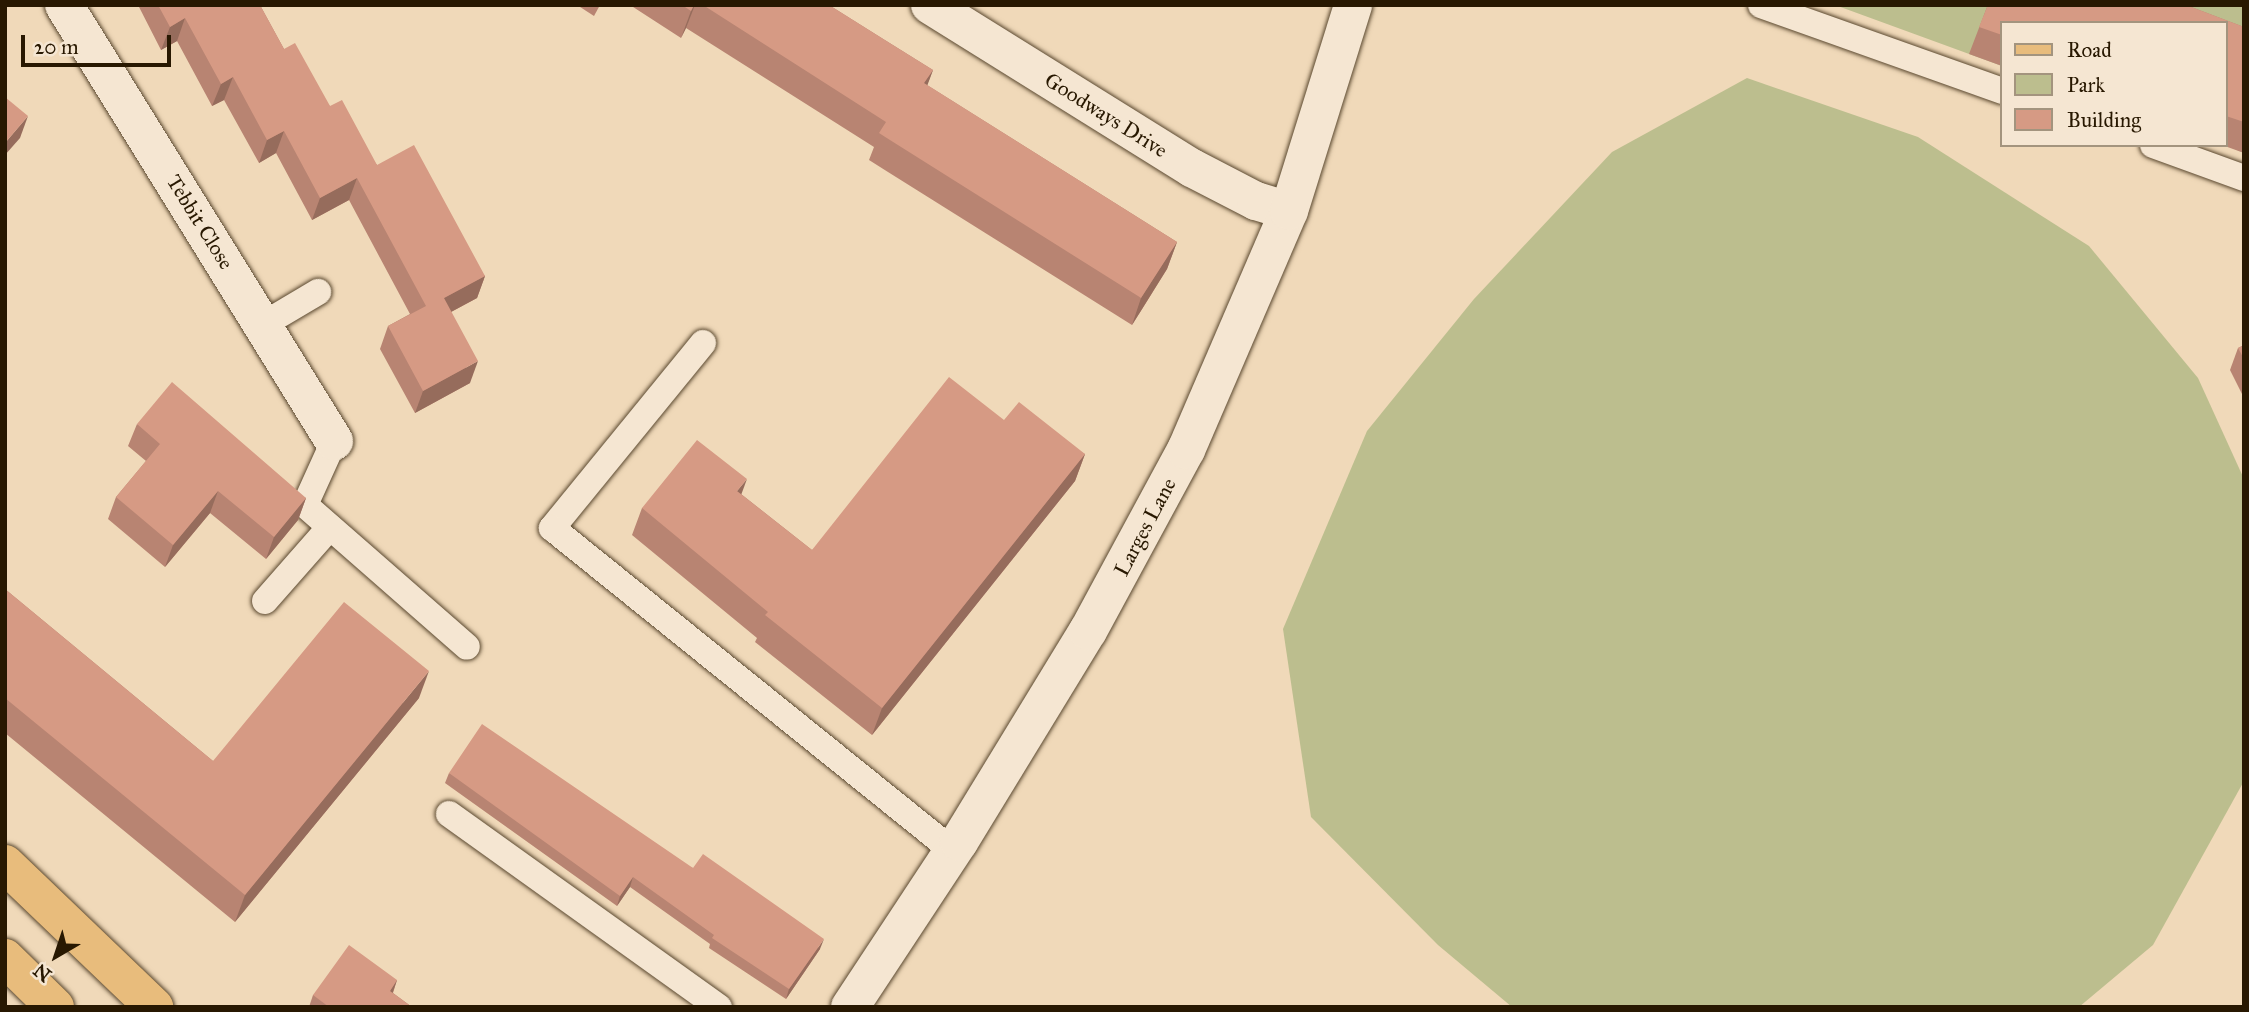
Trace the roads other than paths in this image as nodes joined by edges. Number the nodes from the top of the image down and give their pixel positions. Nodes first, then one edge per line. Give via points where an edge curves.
1 (64, 5) edge
2 (1353, 5) edge
3 (1761, 5) edge
4 (938, 7) edge
5 (2000, 90) edge
6 (2159, 147) edge
7 (2244, 177) edge
8 (1289, 211) junction
9 (318, 292) dead end
10 (264, 324) junction
11 (703, 343) dead end
12 (334, 441) joint
13 (330, 527) junction
14 (265, 601) dead end
15 (467, 647) dead end
16 (449, 814) dead end
17 (953, 851) junction
18 (5, 864) edge
19 (5, 958) edge
20 (55, 1007) edge
21 (154, 1007) edge
22 (719, 1007) edge
23 (850, 1007) edge

1 - 10 street, Tebbit Close
2 - 8 street, Larges Lane
3 - 5 lane
4 - 8 street, Goodways Drive via 1192,168 1256,201
6 - 7 lane
8 - 17 street, Larges Lane via 1186,450 1145,531
9 - 10 lane
10 - 12 street, Tebbit Close
11 - 17 lane via 552,528
12 - 13 lane via 305,505
13 - 14 lane
13 - 15 lane
16 - 22 lane
17 - 23 street, Larges Lane
18 - 21 main road
19 - 20 main road

